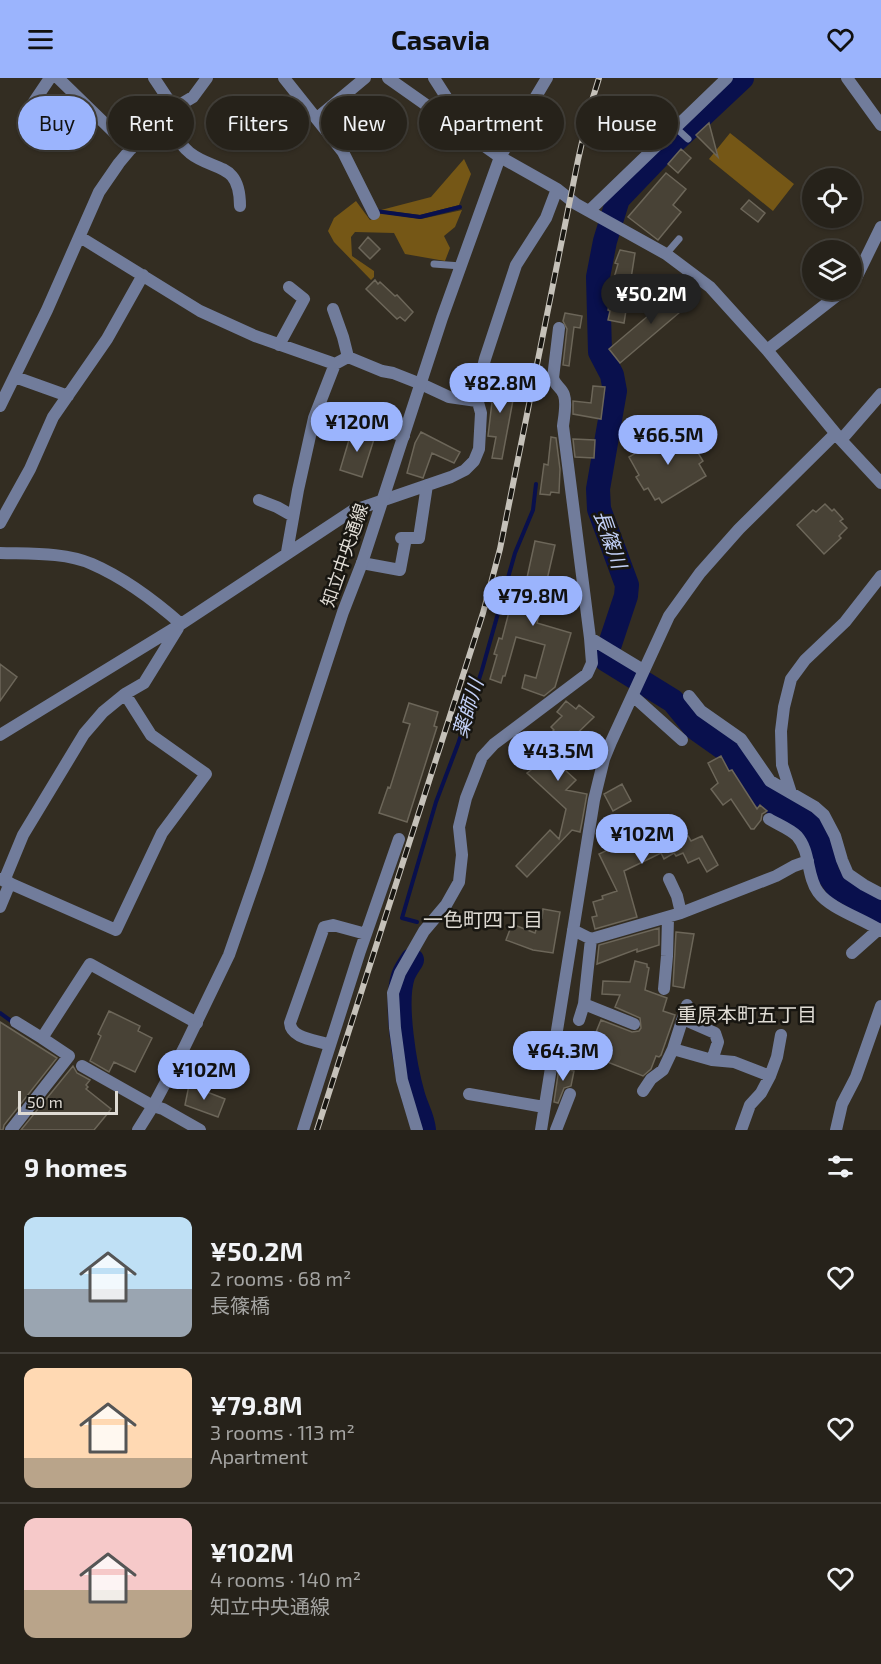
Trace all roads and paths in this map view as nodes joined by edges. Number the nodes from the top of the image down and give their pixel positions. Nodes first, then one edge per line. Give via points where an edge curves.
1 (50, 78) edge
2 (58, 78) edge
3 (154, 78) edge
4 (207, 78) edge
5 (284, 78) edge
6 (365, 78) edge
7 (388, 78) edge
8 (435, 78) edge
9 (547, 78) edge
10 (727, 78) edge
11 (847, 78) edge
12 (38, 96) edge
13 (166, 96) edge
14 (446, 96) edge
15 (194, 97) edge
16 (419, 100) edge
17 (318, 118) junction
18 (881, 125) edge
19 (108, 127) edge
20 (678, 129) joint
21 (688, 139) dead end
22 (130, 150) edge
23 (188, 150) edge
24 (490, 150) edge
25 (655, 150) edge
26 (500, 157) junction
27 (557, 189) junction
28 (240, 206) dead end
29 (372, 211) dead end
30 (590, 211) junction
31 (881, 227) edge
32 (80, 237) junction
33 (679, 239) dead end
34 (666, 255) junction
35 (434, 264) dead end
36 (461, 266) junction
37 (862, 266) edge
38 (143, 275) junction
39 (289, 287) dead end
40 (831, 300) edge
41 (333, 309) dead end
42 (558, 328) dead end
43 (279, 345) junction
44 (767, 350) junction
45 (348, 357) junction
46 (335, 364) junction
47 (15, 377) junction
48 (422, 384) junction
49 (881, 394) edge
50 (68, 396) junction
51 (477, 401) junction
52 (0, 406) edge
53 (315, 418) junction
54 (404, 436) junction
55 (838, 437) junction
56 (879, 477) edge
57 (428, 485) junction
58 (383, 498) junction
59 (259, 500) dead end
60 (293, 516) junction
61 (0, 523) edge
62 (287, 552) junction
63 (0, 553) edge
64 (362, 563) junction
65 (881, 576) edge
66 (181, 624) junction
67 (596, 642) junction
68 (639, 682) junction
69 (125, 694) junction
70 (689, 696) dead end
71 (0, 735) edge
72 (682, 740) dead end
73 (791, 793) junction
74 (769, 819) dead end
75 (399, 839) dead end
76 (808, 861) junction
77 (669, 879) dead end
78 (5, 881) edge
79 (881, 894) edge
80 (0, 907) edge
81 (681, 913) junction
82 (668, 918) junction
83 (573, 930) junction
84 (880, 930) edge
85 (366, 934) junction
86 (591, 939) junction
87 (852, 953) dead end
88 (664, 989) dead end
89 (584, 1004) junction
90 (687, 1005) dead end
91 (881, 1006) edge
92 (683, 1019) junction
93 (579, 1020) dead end
94 (16, 1022) dead end
95 (197, 1023) junction
96 (634, 1024) dead end
97 (781, 1035) dead end
98 (42, 1038) junction
99 (330, 1045) junction
100 (673, 1049) junction
101 (711, 1060) junction
102 (82, 1066) dead end
103 (770, 1076) junction
104 (643, 1091) dead end
105 (469, 1094) dead end
106 (570, 1094) dead end
107 (153, 1106) junction
108 (544, 1107) junction
109 (10, 1130) edge
110 (138, 1130) edge
111 (200, 1130) edge
112 (303, 1130) edge
113 (417, 1130) edge
114 (541, 1130) edge
115 (556, 1130) edge
116 (741, 1130) edge
117 (836, 1130) edge

1 - 12 street
2 - 19 street
3 - 13 street
4 - 15 street
5 - 17 street
6 - 17 street
7 - 16 street
8 - 14 street
9 - 26 street, 知立中央通線
10 - 20 street
11 - 18 street
17 - 29 street via 343,152
20 - 21 lane
22 - 32 street via 99,192
23 - 28 street via 227,170 240,192
24 - 26 street
25 - 30 street
26 - 27 street
26 - 36 street, 知立中央通線
27 - 30 street
27 - 51 street via 546,218 516,265
30 - 34 street
31 - 37 street
32 - 38 street
32 - 47 street
33 - 34 lane
34 - 44 street via 710,286
35 - 36 lane
36 - 48 street, 知立中央通線
38 - 43 street via 200,311
38 - 50 street via 107,339
39 - 43 street via 304,299
40 - 44 street
41 - 45 street
42 - 67 street via 553,378 565,397 563,426
43 - 46 street
44 - 55 street
45 - 46 street
45 - 48 street
46 - 53 street
47 - 50 street
47 - 52 street
48 - 51 street via 449,398
48 - 54 street, 知立中央通線
49 - 55 street
50 - 61 street via 53,417
51 - 57 street via 482,413 474,461 465,470
53 - 54 street via 347,420
53 - 60 street
54 - 58 street, 知立中央通線
55 - 56 street
55 - 68 street via 739,529 699,573 669,616
57 - 58 street
57 - 64 street via 419,538 404,538 400,570
58 - 62 street via 352,511
58 - 64 street, 知立中央通線
59 - 60 street
60 - 62 street
62 - 66 street
63 - 66 street via 91,563
64 - 95 street, 知立中央通線 via 259,869
65 - 73 street via 845,622 791,679 781,730 782,765
66 - 69 street via 144,683
66 - 71 street
67 - 68 street via 615,653
67 - 113 street via 587,674 494,744 482,758 459,827 459,882 424,931 393,993 402,1080
68 - 72 street
68 - 83 street via 604,759
69 - 78 street via 84,734 23,835
69 - 78 street via 152,735 206,774 162,833 116,930
70 - 73 street via 701,711 741,739 770,781
73 - 79 street via 824,814 848,874
74 - 76 street via 796,835
75 - 85 street
76 - 81 street
76 - 84 street via 818,892
77 - 81 street
78 - 80 street
81 - 82 street
82 - 86 street
82 - 88 street
83 - 86 street
83 - 108 street
84 - 87 street
85 - 99 street
85 - 99 street via 333,924 324,927 290,1023 296,1034
86 - 89 street
89 - 93 street
89 - 96 street
90 - 92 street
91 - 117 street via 842,1104
92 - 100 street
92 - 101 street via 715,1033 718,1042
94 - 98 street
95 - 98 street via 90,964
95 - 107 street, 知立中央通線
97 - 103 street
98 - 109 street via 69,1056
99 - 112 street
100 - 101 street
100 - 104 street via 663,1070
101 - 103 street via 734,1062
102 - 107 street
103 - 116 street via 750,1105
105 - 108 street
106 - 115 street
107 - 110 street, 知立中央通線
107 - 111 street
108 - 114 street

